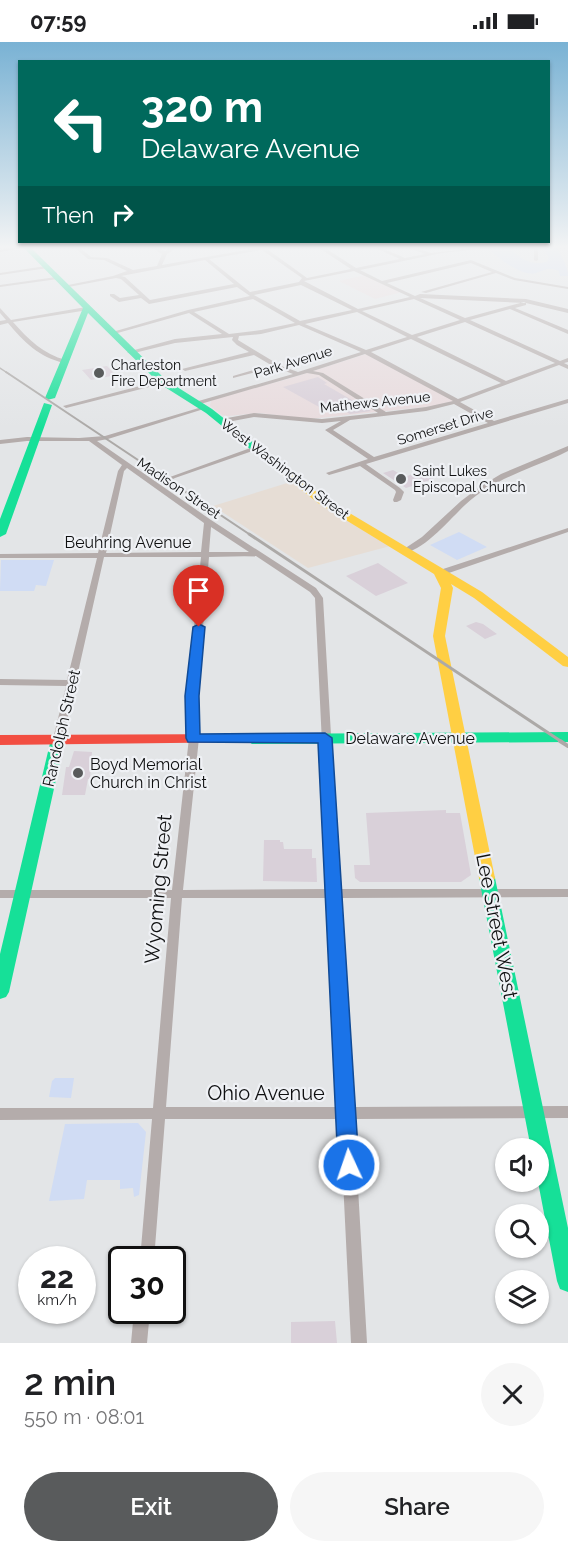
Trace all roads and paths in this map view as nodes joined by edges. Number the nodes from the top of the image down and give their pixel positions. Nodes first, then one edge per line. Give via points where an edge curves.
1 (84, 307) edge
2 (207, 307) edge
3 (272, 307) edge
4 (352, 307) edge
5 (371, 307) edge
6 (437, 307) edge
7 (516, 307) edge
8 (551, 307) edge
9 (511, 308) junction
10 (86, 309) junction
11 (0, 310) edge
12 (358, 310) junction
13 (190, 311) junction
14 (568, 311) edge
15 (465, 320) junction
16 (10, 321) junction
17 (0, 323) edge
18 (302, 324) junction
19 (568, 332) edge
20 (112, 333) junction
21 (227, 335) junction
22 (236, 335) junction
23 (411, 338) junction
24 (130, 352) junction
25 (366, 352) junction
26 (254, 353) junction
27 (568, 360) edge
28 (64, 361) junction
29 (559, 363) junction
30 (277, 366) junction
31 (568, 367) edge
32 (185, 369) dead end
33 (303, 373) junction
34 (235, 377) dead end
35 (163, 382) junction
36 (505, 383) junction
37 (456, 401) junction
38 (568, 401) edge
39 (201, 405) junction
40 (66, 406) dead end
41 (385, 414) junction
42 (352, 418) junction
43 (222, 421) junction
44 (495, 424) junction
45 (36, 437) junction
46 (90, 440) junction
47 (1, 441) edge
48 (256, 448) junction
49 (568, 448) edge
50 (374, 460) junction
51 (362, 464) junction
52 (125, 466) junction
53 (329, 473) dead end
54 (173, 477) dead end
55 (398, 500) dead end
56 (2, 519) edge
57 (208, 522) junction
58 (568, 531) edge
59 (0, 534) edge
60 (405, 551) junction
61 (256, 554) junction
62 (99, 555) junction
63 (206, 555) junction
64 (0, 556) edge
65 (440, 573) junction
66 (445, 602) junction
67 (499, 611) junction
68 (568, 663) edge
69 (0, 682) edge
70 (72, 683) junction
71 (460, 737) junction
72 (568, 737) edge
73 (194, 738) junction
74 (325, 738) junction
75 (58, 739) junction
76 (0, 740) edge
77 (489, 892) junction
78 (568, 893) edge
79 (0, 894) edge
80 (22, 894) junction
81 (177, 894) junction
82 (334, 894) junction
83 (0, 992) edge
84 (533, 1112) junction
85 (568, 1112) edge
86 (160, 1113) junction
87 (346, 1113) junction
88 (0, 1114) edge
89 (148, 1246) edge
90 (568, 1281) edge
91 (141, 1324) edge
92 (139, 1343) edge
93 (358, 1343) edge

1 - 10 main road, West Washington Street
2 - 13 street
3 - 18 street
4 - 12 street
5 - 12 street
6 - 15 street
7 - 9 street, Park Avenue
8 - 14 street, Park Avenue
9 - 15 street, Park Avenue
9 - 19 street
10 - 16 street
10 - 20 main road, West Washington Street
10 - 28 main road
11 - 16 street
12 - 18 street
12 - 23 street
13 - 20 street
13 - 21 street
15 - 23 street, Park Avenue
15 - 29 street
16 - 17 street
16 - 28 street via 37,350
18 - 22 street
18 - 25 street
20 - 24 main road, West Washington Street
21 - 22 street
21 - 24 street via 175,341
22 - 26 street via 237,342
23 - 25 street, Park Avenue
23 - 36 street
24 - 35 main road, West Washington Street
25 - 33 street, Park Avenue
25 - 37 street
26 - 30 street
26 - 32 street
27 - 29 street, Mathews Avenue
28 - 45 main road
29 - 31 street
29 - 36 street, Mathews Avenue
30 - 33 street
30 - 34 street
33 - 39 street, Park Avenue
33 - 41 street via 321,374
35 - 39 main road, West Washington Street
35 - 40 street
36 - 37 street, Mathews Avenue
37 - 41 street, Mathews Avenue via 426,410
37 - 44 street
38 - 44 street, Somerset Drive
39 - 43 main road, West Washington Street
39 - 46 street, Park Avenue
41 - 42 street, Mathews Avenue
42 - 43 street, Mathews Avenue via 308,421 254,415
42 - 50 street via 328,430
43 - 48 main road, West Washington Street
44 - 50 street, Somerset Drive
45 - 46 street, Park Avenue
45 - 47 street, Park Avenue
45 - 56 main road
46 - 52 street, Madison Street
48 - 54 street
48 - 60 main road, West Washington Street via 322,501
49 - 60 street via 482,487 417,546
50 - 51 street, Somerset Drive
51 - 53 street, Somerset Drive
51 - 55 street via 398,489
52 - 57 street, Madison Street
52 - 62 street, Randolph Street
56 - 59 main road
57 - 61 street, Madison Street
57 - 63 street, Wyoming Street
58 - 65 street
60 - 65 main road, West Washington Street
61 - 63 street, Beuhring Avenue
61 - 74 street, Madison Street via 319,598
62 - 63 street, Beuhring Avenue
62 - 64 street, Beuhring Avenue
62 - 70 street, Randolph Street
63 - 73 street, Wyoming Street via 192,696
65 - 66 main road, Lee Street West via 447,588
65 - 67 main road, West Washington Street
66 - 67 main road via 454,592 465,592
66 - 71 main road, Lee Street West via 439,636
67 - 68 main road, West Washington Street
69 - 70 street
70 - 75 street, Randolph Street
71 - 72 main road, Delaware Avenue
71 - 74 main road, Delaware Avenue
71 - 77 main road, Lee Street West
73 - 74 main road, Delaware Avenue
73 - 75 main road, Delaware Avenue
73 - 81 street, Wyoming Street
74 - 82 street
75 - 76 main road, Delaware Avenue
75 - 80 main road, Randolph Street
77 - 78 street
77 - 82 street
77 - 84 main road, Lee Street West
79 - 80 street
80 - 81 street
80 - 83 main road, Randolph Street
81 - 82 street
81 - 86 street, Wyoming Street
82 - 87 street
84 - 85 street, Ohio Avenue
84 - 87 street, Ohio Avenue
84 - 90 main road, Lee Street West
86 - 87 street, Ohio Avenue
86 - 88 street, Ohio Avenue
86 - 89 street, Wyoming Street
87 - 93 street
91 - 92 street

